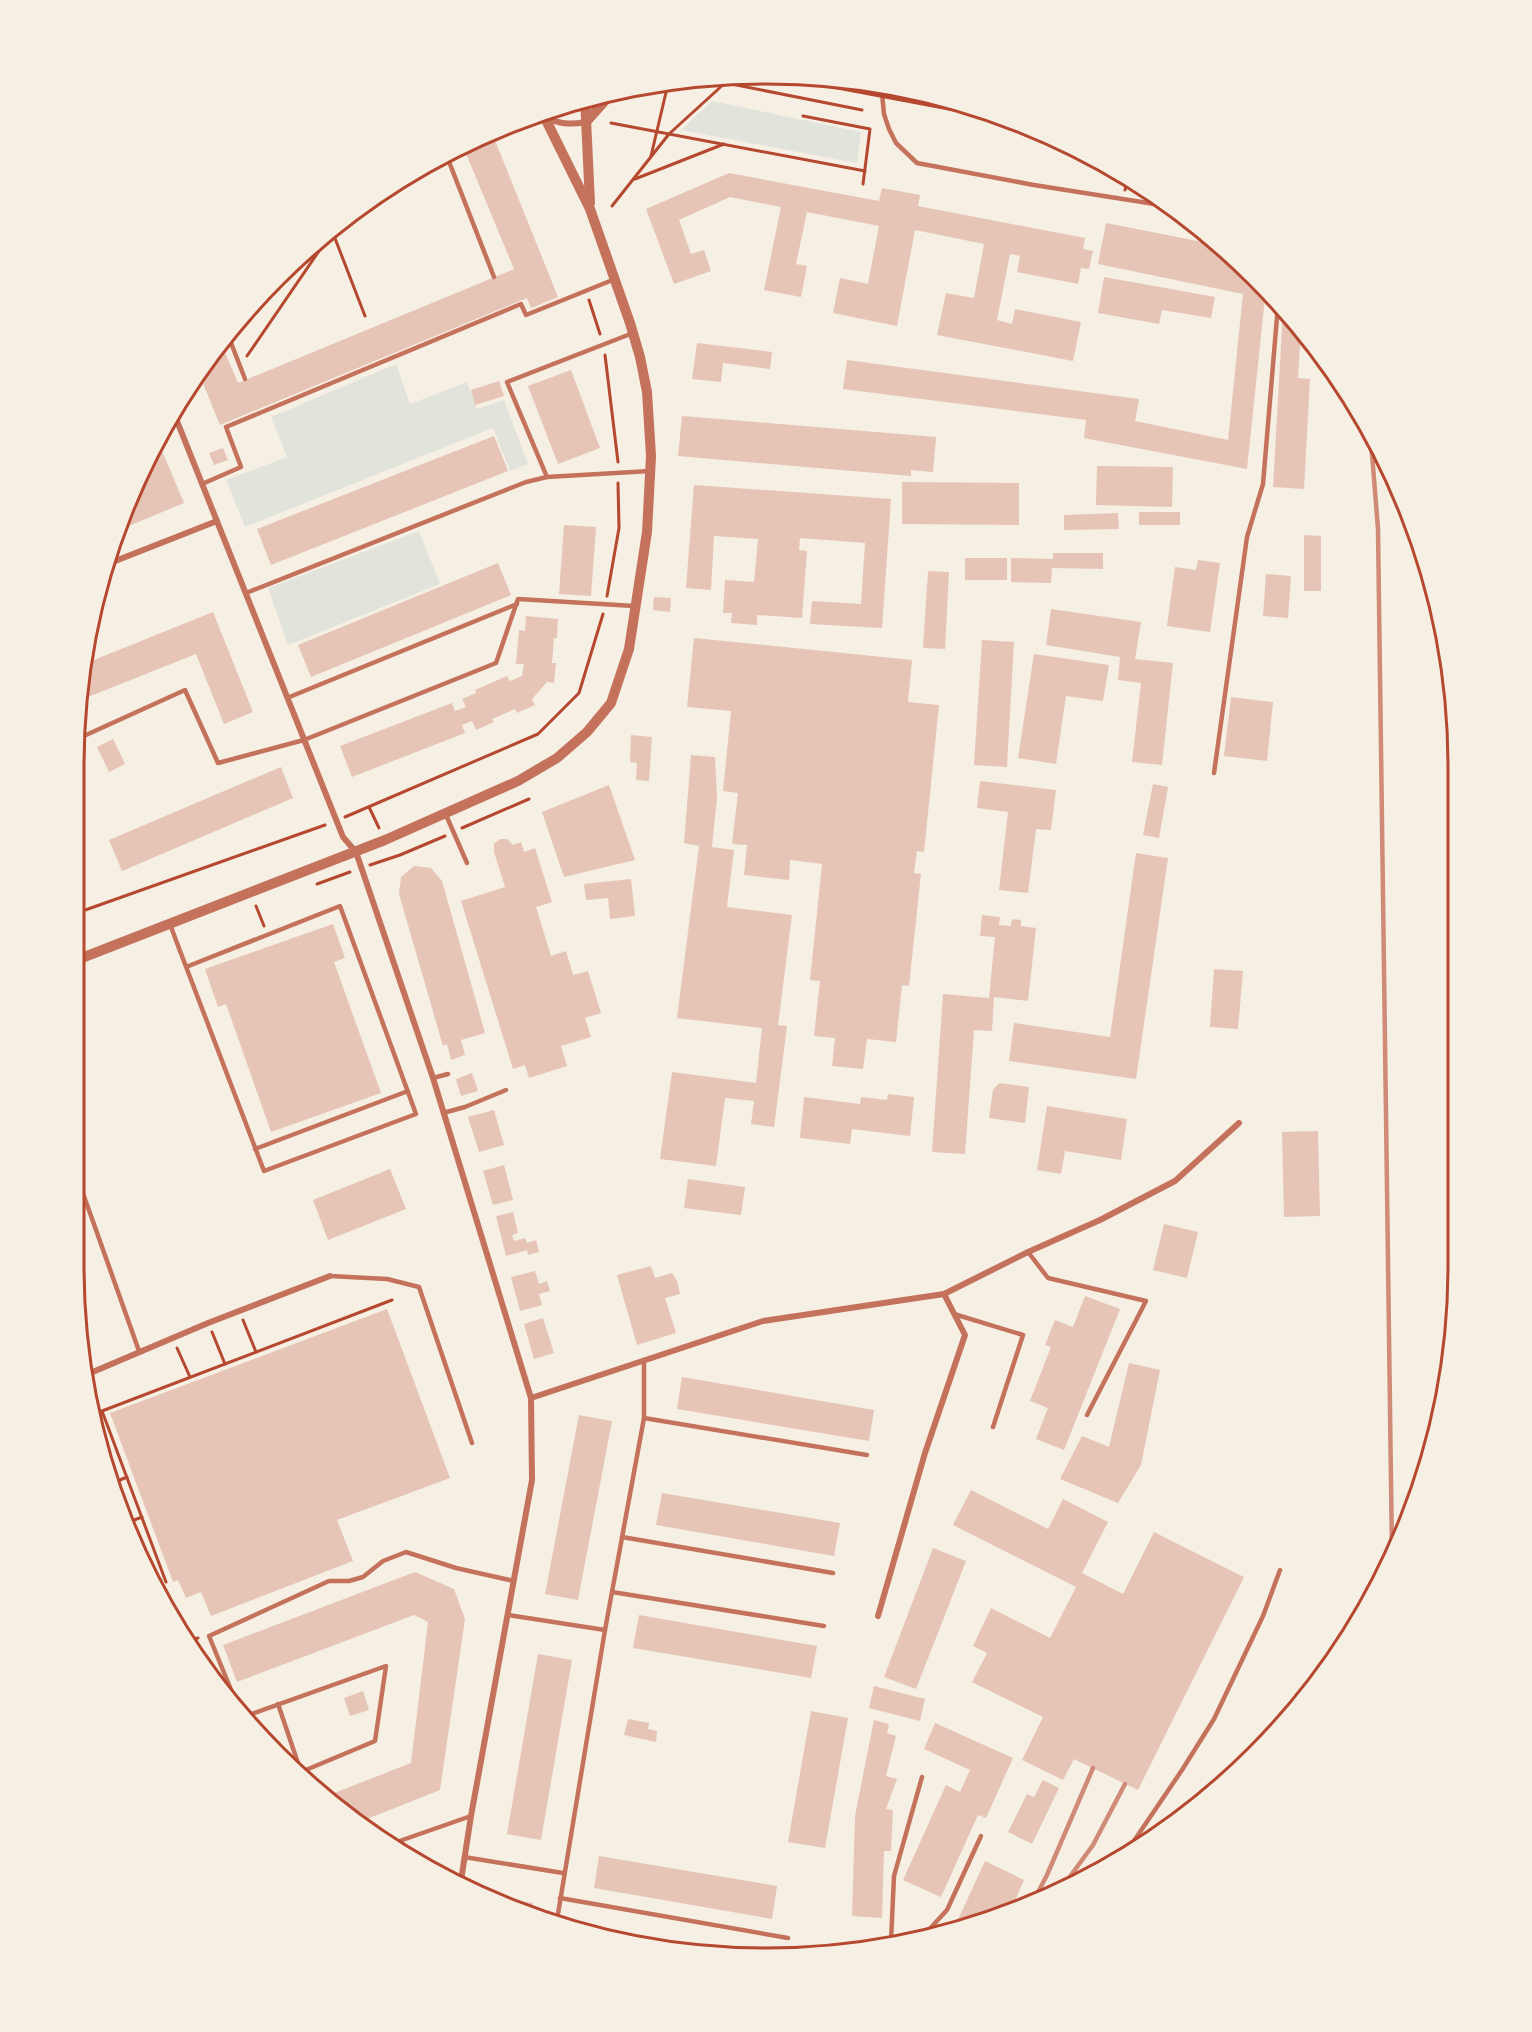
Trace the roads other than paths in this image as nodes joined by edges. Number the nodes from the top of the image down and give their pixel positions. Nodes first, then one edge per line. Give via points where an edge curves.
1 (882, 94) edge
2 (602, 104) edge
3 (585, 108) edge
4 (551, 119) edge
5 (547, 120) edge
6 (586, 122) junction
7 (449, 162) edge
8 (1151, 204) edge
9 (590, 209) junction
10 (494, 277) dead end
11 (615, 279) junction
12 (1277, 314) edge
13 (633, 333) junction
14 (231, 343) edge
15 (245, 379) dead end
16 (177, 422) edge
17 (650, 471) junction
18 (547, 477) junction
19 (202, 484) junction
20 (217, 521) junction
21 (116, 561) edge
22 (246, 593) junction
23 (517, 604) junction
24 (634, 606) junction
25 (287, 698) junction
26 (85, 736) edge
27 (304, 740) junction
28 (1214, 773) dead end
29 (446, 815) junction
30 (356, 852) junction
31 (467, 863) dead end
32 (170, 924) junction
33 (84, 957) edge
34 (186, 967) junction
35 (448, 1074) dead end
36 (433, 1078) junction
37 (506, 1090) dead end
38 (408, 1091) junction
39 (443, 1113) junction
40 (1239, 1123) dead end
41 (255, 1149) junction
42 (84, 1196) edge
43 (1028, 1252) junction
44 (330, 1276) joint
45 (944, 1294) junction
46 (954, 1314) junction
47 (139, 1351) junction
48 (644, 1360) junction
49 (93, 1372) edge
50 (531, 1398) junction
51 (1087, 1415) dead end
52 (644, 1418) junction
53 (993, 1427) dead end
54 (472, 1443) dead end
55 (867, 1455) dead end
56 (622, 1537) junction
57 (1280, 1570) dead end
58 (833, 1573) dead end
59 (514, 1581) junction
60 (612, 1592) junction
61 (508, 1615) junction
62 (878, 1616) dead end
63 (824, 1626) dead end
64 (605, 1630) junction
65 (230, 1687) edge
66 (278, 1704) junction
67 (251, 1714) edge
68 (297, 1761) edge
69 (306, 1770) edge
70 (922, 1777) dead end
71 (471, 1816) junction
72 (981, 1836) dead end
73 (1135, 1839) edge
74 (400, 1841) edge
75 (464, 1857) junction
76 (563, 1873) junction
77 (461, 1877) edge
78 (560, 1898) junction
79 (557, 1915) edge
80 (931, 1928) edge
81 (891, 1936) edge
82 (789, 1938) dead end

1 - 8 lane via 884,114 896,143 917,163
2 - 6 street
3 - 6 street
4 - 6 street via 572,125
5 - 9 street
6 - 9 street
7 - 10 lane
9 - 11 street
11 - 13 street
11 - 19 lane via 525,315 521,304 507,309 226,427 241,467
12 - 28 lane via 1263,484 1247,537
13 - 17 street via 647,392
13 - 18 lane via 507,382
14 - 15 lane
16 - 19 street
17 - 18 lane
17 - 24 street via 647,532
18 - 22 lane
19 - 20 street
20 - 21 street
20 - 22 street
22 - 25 street
23 - 24 lane via 518,599
23 - 25 lane
23 - 27 lane via 496,663
24 - 29 street via 629,649 610,703 587,732 557,758 518,781
25 - 27 street
26 - 27 lane via 185,690 218,763
27 - 30 street via 343,837
29 - 30 street
29 - 31 lane
30 - 32 street
30 - 36 street
32 - 33 street
32 - 34 lane
34 - 38 lane via 340,906
34 - 41 lane
35 - 36 lane
36 - 39 street
37 - 39 lane
38 - 41 lane
38 - 41 lane via 416,1114 264,1171
39 - 50 street
40 - 43 street via 1175,1181
42 - 47 lane
43 - 45 street
43 - 51 lane via 1048,1278 1146,1301
44 - 47 street
44 - 54 lane via 387,1279 419,1287
45 - 46 street
45 - 48 street via 763,1321
46 - 53 lane via 1023,1335
46 - 62 street via 964,1335
47 - 49 street
48 - 50 street
48 - 52 lane
50 - 59 street via 532,1480
52 - 55 lane
52 - 56 lane
56 - 58 lane
56 - 60 lane
57 - 73 lane via 1263,1616 1214,1719
59 - 61 street
59 - 65 lane via 406,1552 382,1561 363,1577 329,1581 209,1636
60 - 63 lane
60 - 64 lane
61 - 64 lane
61 - 71 street
64 - 76 lane
66 - 67 lane
66 - 68 lane
66 - 69 lane via 386,1666 375,1742
70 - 81 lane via 894,1876
71 - 74 lane
71 - 75 street
72 - 80 lane via 947,1910
75 - 76 lane
75 - 77 street
76 - 78 lane
78 - 79 lane
78 - 82 lane

